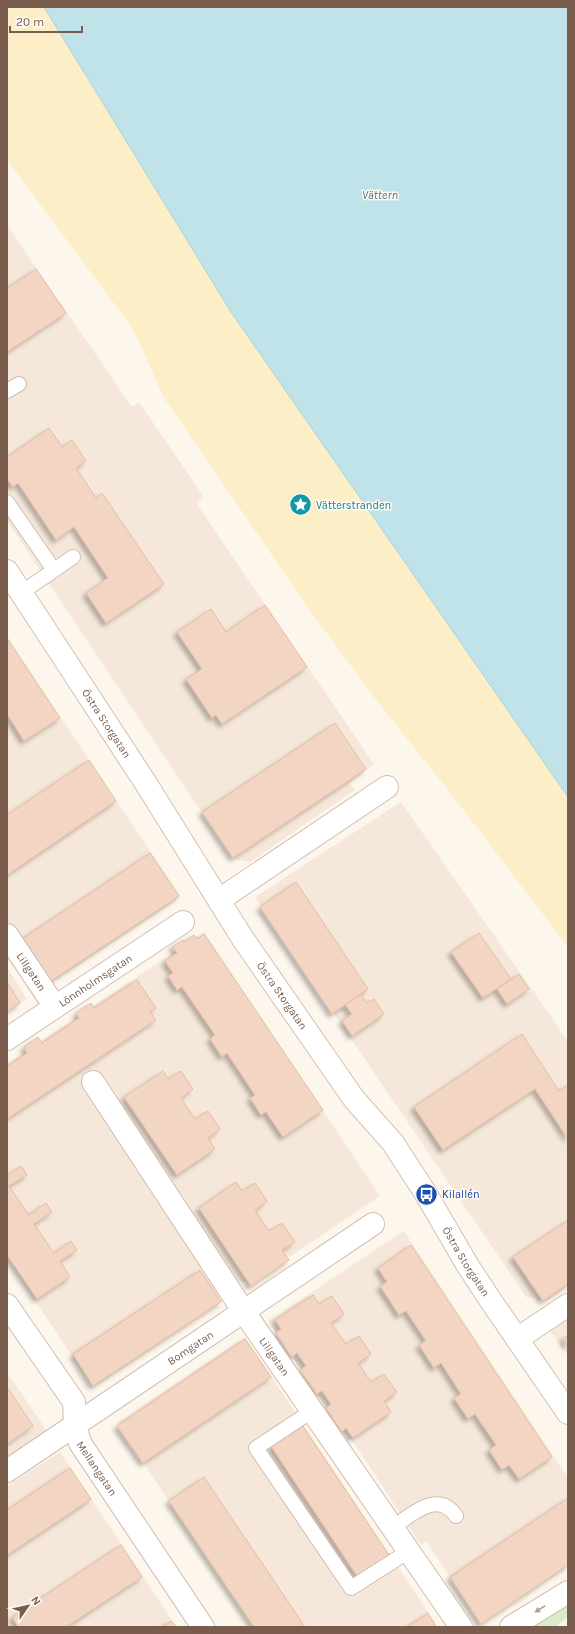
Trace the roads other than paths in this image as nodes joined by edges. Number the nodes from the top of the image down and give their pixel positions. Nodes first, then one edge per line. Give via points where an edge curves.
1 (19, 384) dead end
2 (7, 391) edge
3 (7, 502) edge
4 (73, 558) dead end
5 (54, 570) junction
6 (7, 571) edge
7 (21, 593) junction
8 (387, 787) dead end
9 (219, 900) junction
10 (183, 922) dead end
11 (7, 936) edge
12 (55, 1007) junction
13 (7, 1039) edge
14 (93, 1082) dead end
15 (373, 1224) dead end
16 (7, 1304) edge
17 (568, 1304) edge
18 (244, 1312) junction
19 (517, 1339) junction
20 (312, 1411) junction
21 (568, 1413) edge
22 (74, 1425) junction
23 (7, 1471) edge
24 (456, 1516) dead end
25 (392, 1528) junction
26 (409, 1551) junction
27 (568, 1592) edge
28 (203, 1627) edge
29 (460, 1627) edge
30 (511, 1627) edge

1 - 2 lane
3 - 5 lane
4 - 5 lane
5 - 7 lane
6 - 7 street, Östra Storgatan
7 - 9 street, Östra Storgatan
8 - 9 street
9 - 19 street, Östra Storgatan via 243,939 354,1099 393,1143 468,1266
10 - 12 street, Lönnholmsgatan
11 - 12 street, Lillgatan
12 - 13 street, Lönnholmsgatan
14 - 18 street, Lillgatan
15 - 18 street, Bomgatan
16 - 22 street, Mellangatan via 74,1402
17 - 19 street
18 - 20 street, Lillgatan
18 - 22 street, Bomgatan
19 - 21 street, Östra Storgatan
20 - 25 street, Lillgatan
20 - 26 lane via 256,1448 351,1588
22 - 23 street, Bomgatan
22 - 28 street, Mellangatan via 80,1443
24 - 25 lane via 447,1506 431,1505 418,1510
25 - 26 street, Lillgatan
26 - 29 street, Lillgatan
27 -> 30 street

